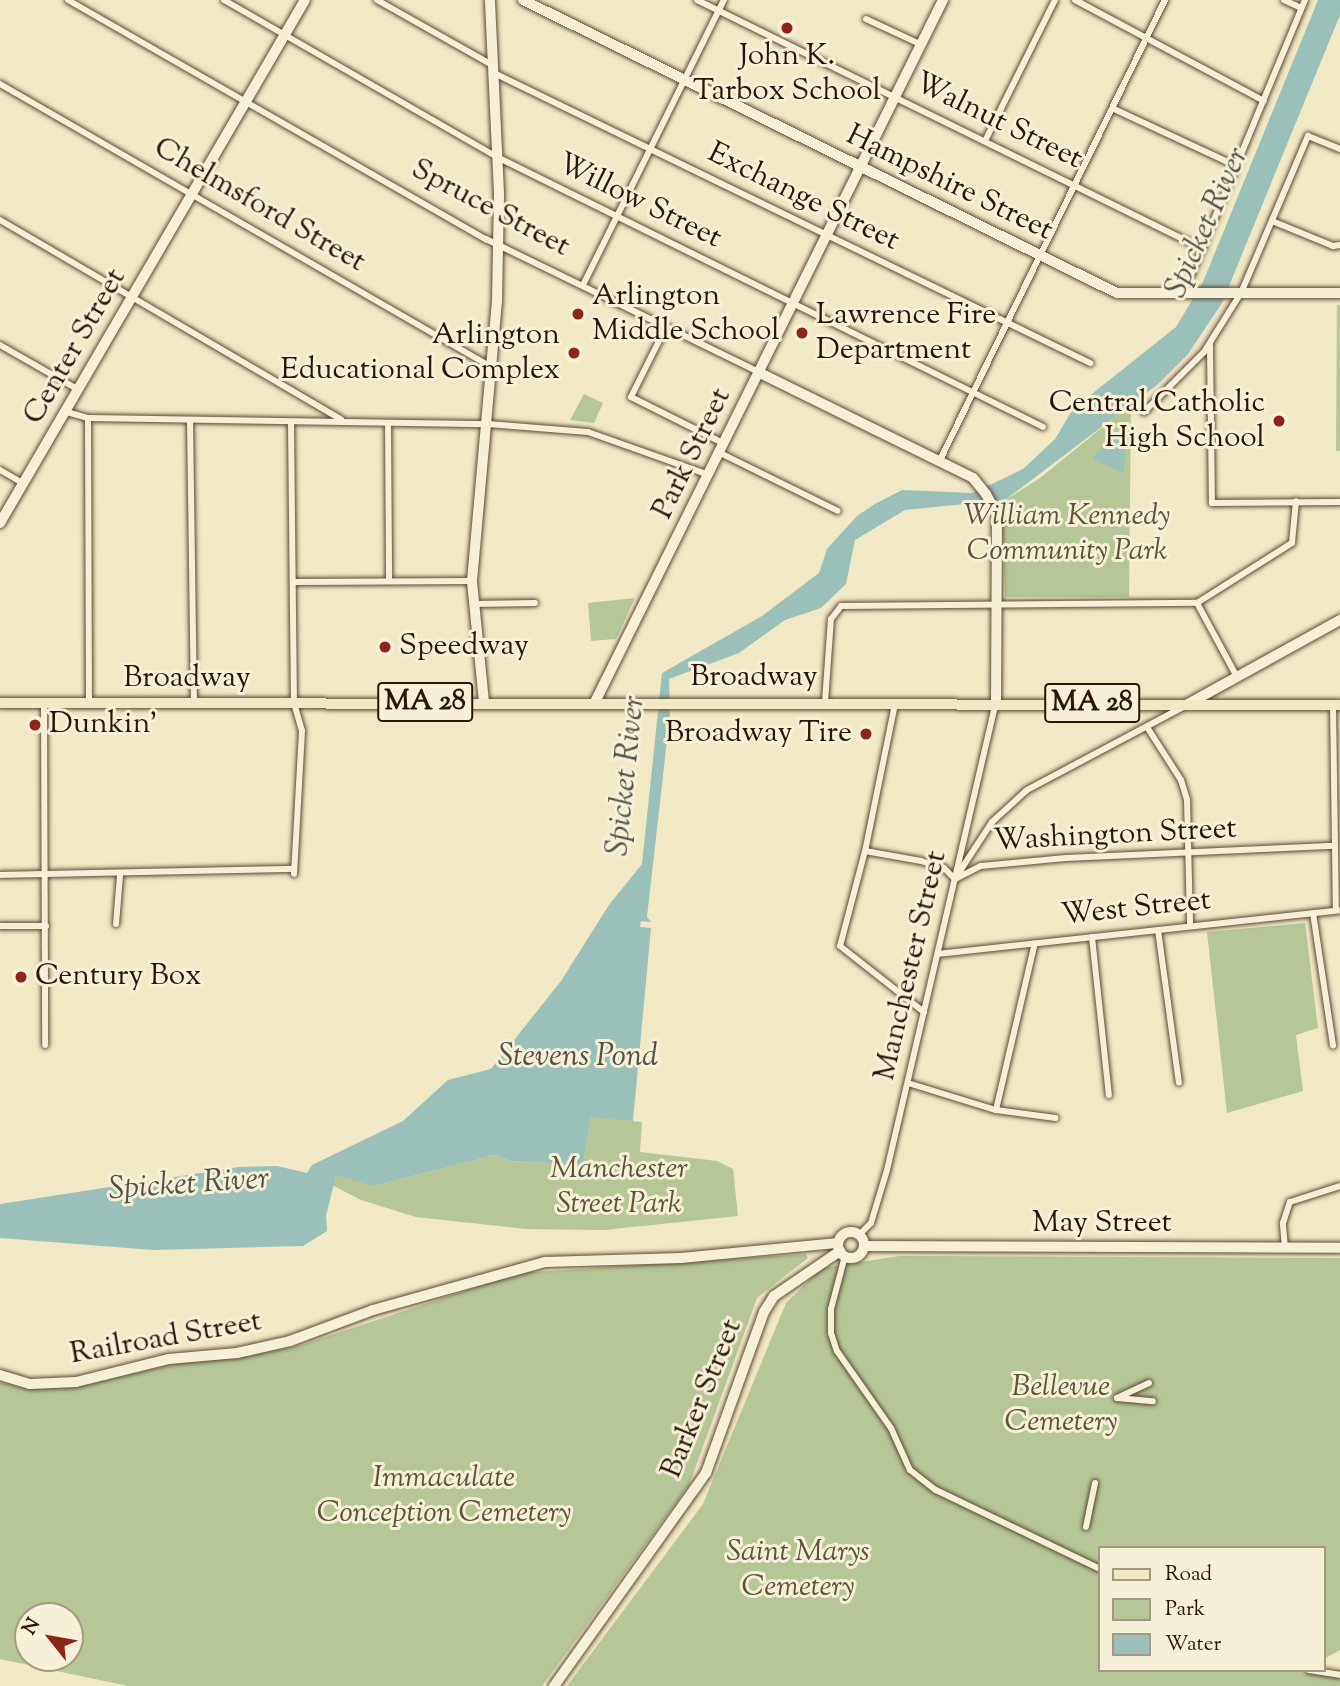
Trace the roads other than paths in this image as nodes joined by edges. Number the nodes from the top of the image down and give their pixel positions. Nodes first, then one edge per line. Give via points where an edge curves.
1 (68, 0) edge
2 (224, 0) edge
3 (304, 0) edge
4 (377, 0) edge
5 (490, 0) edge
6 (523, 0) edge
7 (697, 0) edge
8 (724, 0) edge
9 (943, 0) edge
10 (1055, 0) edge
11 (1075, 0) edge
12 (1165, 0) edge
13 (1284, 0) edge
14 (1305, 0) edge
15 (1301, 8) junction
16 (719, 11) junction
17 (866, 19) dead end
18 (285, 35) junction
19 (1146, 36) junction
20 (922, 45) junction
21 (496, 70) junction
22 (684, 81) junction
23 (0, 84) edge
24 (896, 97) junction
25 (1264, 101) junction
26 (247, 102) junction
27 (1114, 108) junction
28 (985, 141) junction
29 (649, 149) junction
30 (1340, 149) edge
31 (497, 157) junction
32 (1236, 166) junction
33 (862, 169) junction
34 (1074, 185) junction
35 (194, 195) junction
36 (616, 216) junction
37 (0, 220) edge
38 (1272, 221) junction
39 (829, 235) junction
40 (497, 244) junction
41 (1340, 245) edge
42 (1203, 249) junction
43 (1041, 256) junction
44 (583, 285) junction
45 (1188, 292) junction
46 (1237, 293) junction
47 (1340, 293) edge
48 (134, 297) junction
49 (795, 303) junction
50 (1008, 323) junction
51 (666, 327) junction
52 (0, 345) edge
53 (1210, 345) junction
54 (1090, 363) dead end
55 (494, 369) junction
56 (760, 373) junction
57 (79, 390) junction
58 (973, 391) junction
59 (67, 412) junction
60 (1144, 412) dead end
61 (88, 418) junction
62 (190, 420) junction
63 (343, 420) junction
64 (291, 422) junction
65 (388, 423) junction
66 (488, 424) junction
67 (1044, 428) dead end
68 (723, 448) junction
69 (940, 460) junction
70 (0, 470) edge
71 (709, 475) junction
72 (24, 484) junction
73 (1296, 501) junction
74 (1340, 502) edge
75 (838, 511) dead end
76 (0, 523) edge
77 (389, 581) junction
78 (472, 581) junction
79 (295, 582) junction
80 (997, 601) junction
81 (535, 603) dead end
82 (1197, 603) junction
83 (473, 604) junction
84 (1340, 620) edge
85 (1237, 677) junction
86 (484, 702) junction
87 (595, 702) junction
88 (825, 702) junction
89 (895, 702) junction
90 (0, 703) edge
91 (44, 703) junction
92 (89, 703) junction
93 (194, 703) junction
94 (294, 703) junction
95 (996, 703) junction
96 (1188, 704) junction
97 (1336, 705) edge
98 (1147, 727) junction
99 (1334, 846) junction
100 (866, 851) junction
101 (1189, 855) junction
102 (47, 875) junction
103 (120, 875) junction
104 (0, 876) edge
105 (955, 879) junction
106 (1338, 910) edge
107 (1313, 913) junction
108 (116, 924) dead end
109 (0, 926) edge
110 (46, 926) junction
111 (1190, 926) junction
112 (1158, 930) junction
113 (1092, 937) junction
114 (1035, 943) junction
115 (938, 954) junction
116 (924, 1012) junction
117 (45, 1045) dead end
118 (1333, 1046) dead end
119 (908, 1083) junction
120 (1179, 1083) dead end
121 (1109, 1095) dead end
122 (996, 1110) junction
123 (1055, 1118) dead end
124 (1340, 1186) edge
125 (859, 1235) junction
126 (864, 1247) junction
127 (1284, 1248) junction
128 (1340, 1248) edge
129 (841, 1250) junction
130 (0, 1375) edge
131 (1149, 1383) dead end
132 (1153, 1401) dead end
133 (1095, 1483) dead end
134 (1086, 1527) dead end
135 (1098, 1568) edge
136 (1340, 1667) edge
137 (1337, 1674) edge
138 (554, 1686) edge

1 - 26 street, Spruce Street
2 - 18 street, Willow Street
3 - 18 street, Center Street
4 - 21 street, Exchange Street
5 - 21 street
6 - 22 street, Hampshire Street
7 - 16 street, Walnut Street
8 - 16 street
9 - 20 street, Park Street
10 - 28 street
11 - 19 street
12 - 19 street
13 - 15 street
14 - 15 street
15 - 25 street
16 - 22 street
16 - 24 street, Walnut Street
17 - 20 street
18 - 26 street, Center Street
18 - 31 street, Willow Street
19 - 25 street via 1151,44
19 - 27 street
20 - 24 street, Park Street
21 - 29 street, Exchange Street
21 - 31 street
22 - 29 street
22 - 33 street, Hampshire Street
23 - 35 street, Chelmsford Street
24 - 28 street, Walnut Street
24 - 33 street, Park Street
25 - 32 street
26 - 35 street, Center Street
26 - 40 street, Spruce Street
27 - 32 street
27 - 34 street
28 - 34 street, Walnut Street
29 - 36 street
29 - 39 street, Exchange Street
30 - 38 street via 1308,136
31 - 36 street, Willow Street
31 - 40 street
32 - 42 street
33 - 39 street, Park Street
33 - 43 street, Hampshire Street
34 - 42 street, Walnut Street
34 - 43 street
35 - 48 street, Center Street
35 - 55 street, Chelmsford Street
36 - 44 street
36 - 49 street, Willow Street
37 - 48 street
38 - 41 street
38 - 46 street
39 - 49 street, Park Street
39 - 50 street, Exchange Street
40 - 44 street, Spruce Street
40 - 55 street
42 - 45 street
43 - 45 street, Hampshire Street via 1117,293
43 - 50 street
44 - 51 street, Spruce Street
45 - 46 street, Hampshire Street
46 - 47 street, Hampshire Street
46 - 53 street
48 - 57 street, Center Street
48 - 63 street
49 - 56 street, Park Street
49 - 58 street, Willow Street
50 - 54 street, Exchange Street
50 - 58 street
51 - 56 street, Spruce Street
51 - 68 street via 631,397
52 - 57 street
53 - 60 street
53 - 73 street via 1212,503
55 - 66 street
56 - 68 street, Park Street
56 - 69 street, Spruce Street
57 - 59 street, Center Street
58 - 67 street, Willow Street
58 - 69 street
59 - 61 street
59 - 72 street, Center Street
61 - 62 street
61 - 92 street
62 - 64 street
62 - 93 street
63 - 64 street
63 - 65 street
64 - 79 street
65 - 66 street
65 - 77 street
66 - 71 street via 601,434
66 - 78 street
68 - 71 street, Park Street
68 - 75 street
69 - 80 street, Spruce Street via 973,478 997,514
70 - 72 street
71 - 87 street, Park Street
72 - 76 street, Center Street
73 - 74 street
73 - 82 street via 1292,544
77 - 78 street
77 - 79 street
78 - 83 street
79 - 94 street
80 - 82 street
80 - 88 street via 835,609
80 - 95 street
81 - 83 street
82 - 85 street
83 - 86 street
84 - 85 street
85 - 96 street
86 - 87 main road, Broadway / MA 28
86 - 94 main road, Broadway / MA 28
87 - 88 main road, Broadway / MA 28
88 - 89 main road, Broadway / MA 28
89 - 95 main road, Broadway / MA 28
89 - 100 street
90 - 91 main road, Broadway / MA 28
91 - 92 main road, Broadway / MA 28
91 - 102 street
92 - 93 main road, Broadway / MA 28
93 - 94 main road, Broadway / MA 28
94 - 103 street via 302,731 294,872
95 - 96 main road, Broadway / MA 28
95 - 105 street, Manchester Street
96 - 97 main road, Broadway / MA 28
96 - 98 street
97 - 99 street
98 - 101 street via 1181,780 1187,800
98 - 105 street via 1013,801 992,822
99 - 101 street, Washington Street
99 - 106 street
100 - 105 street, Washington Street via 944,868
100 - 116 street via 840,946
101 - 105 street, Washington Street via 981,866
101 - 111 street
102 - 103 street
102 - 104 street
102 - 110 street
103 - 108 street
105 - 115 street, Manchester Street
106 - 107 street, West Street
107 - 111 street, West Street
107 - 118 street
109 - 110 street
110 - 117 street
111 - 112 street, West Street
112 - 113 street, West Street
112 - 120 street
113 - 114 street, West Street
113 - 121 street
114 - 115 street, West Street
114 - 122 street
115 - 116 street, Manchester Street
116 - 119 street, Manchester Street
119 - 122 street
119 - 125 street, Manchester Street via 874,1213
122 - 123 street
124 - 127 street via 1290,1202 1283,1223
125 - 126 street
125 - 129 street via 847,1233
126 - 127 street, May Street
126 - 129 street via 857,1256
127 - 128 street, May Street
129 - 130 street, Railroad Street via 545,1262 339,1322 290,1341 169,1359 76,1382 30,1384
129 - 135 street via 831,1333 837,1350 891,1428 910,1470 936,1490
129 - 138 street, Barker Street via 818,1261 774,1296 764,1312 706,1472
131 - 132 street via 1117,1398
133 - 134 street
136 - 137 street

